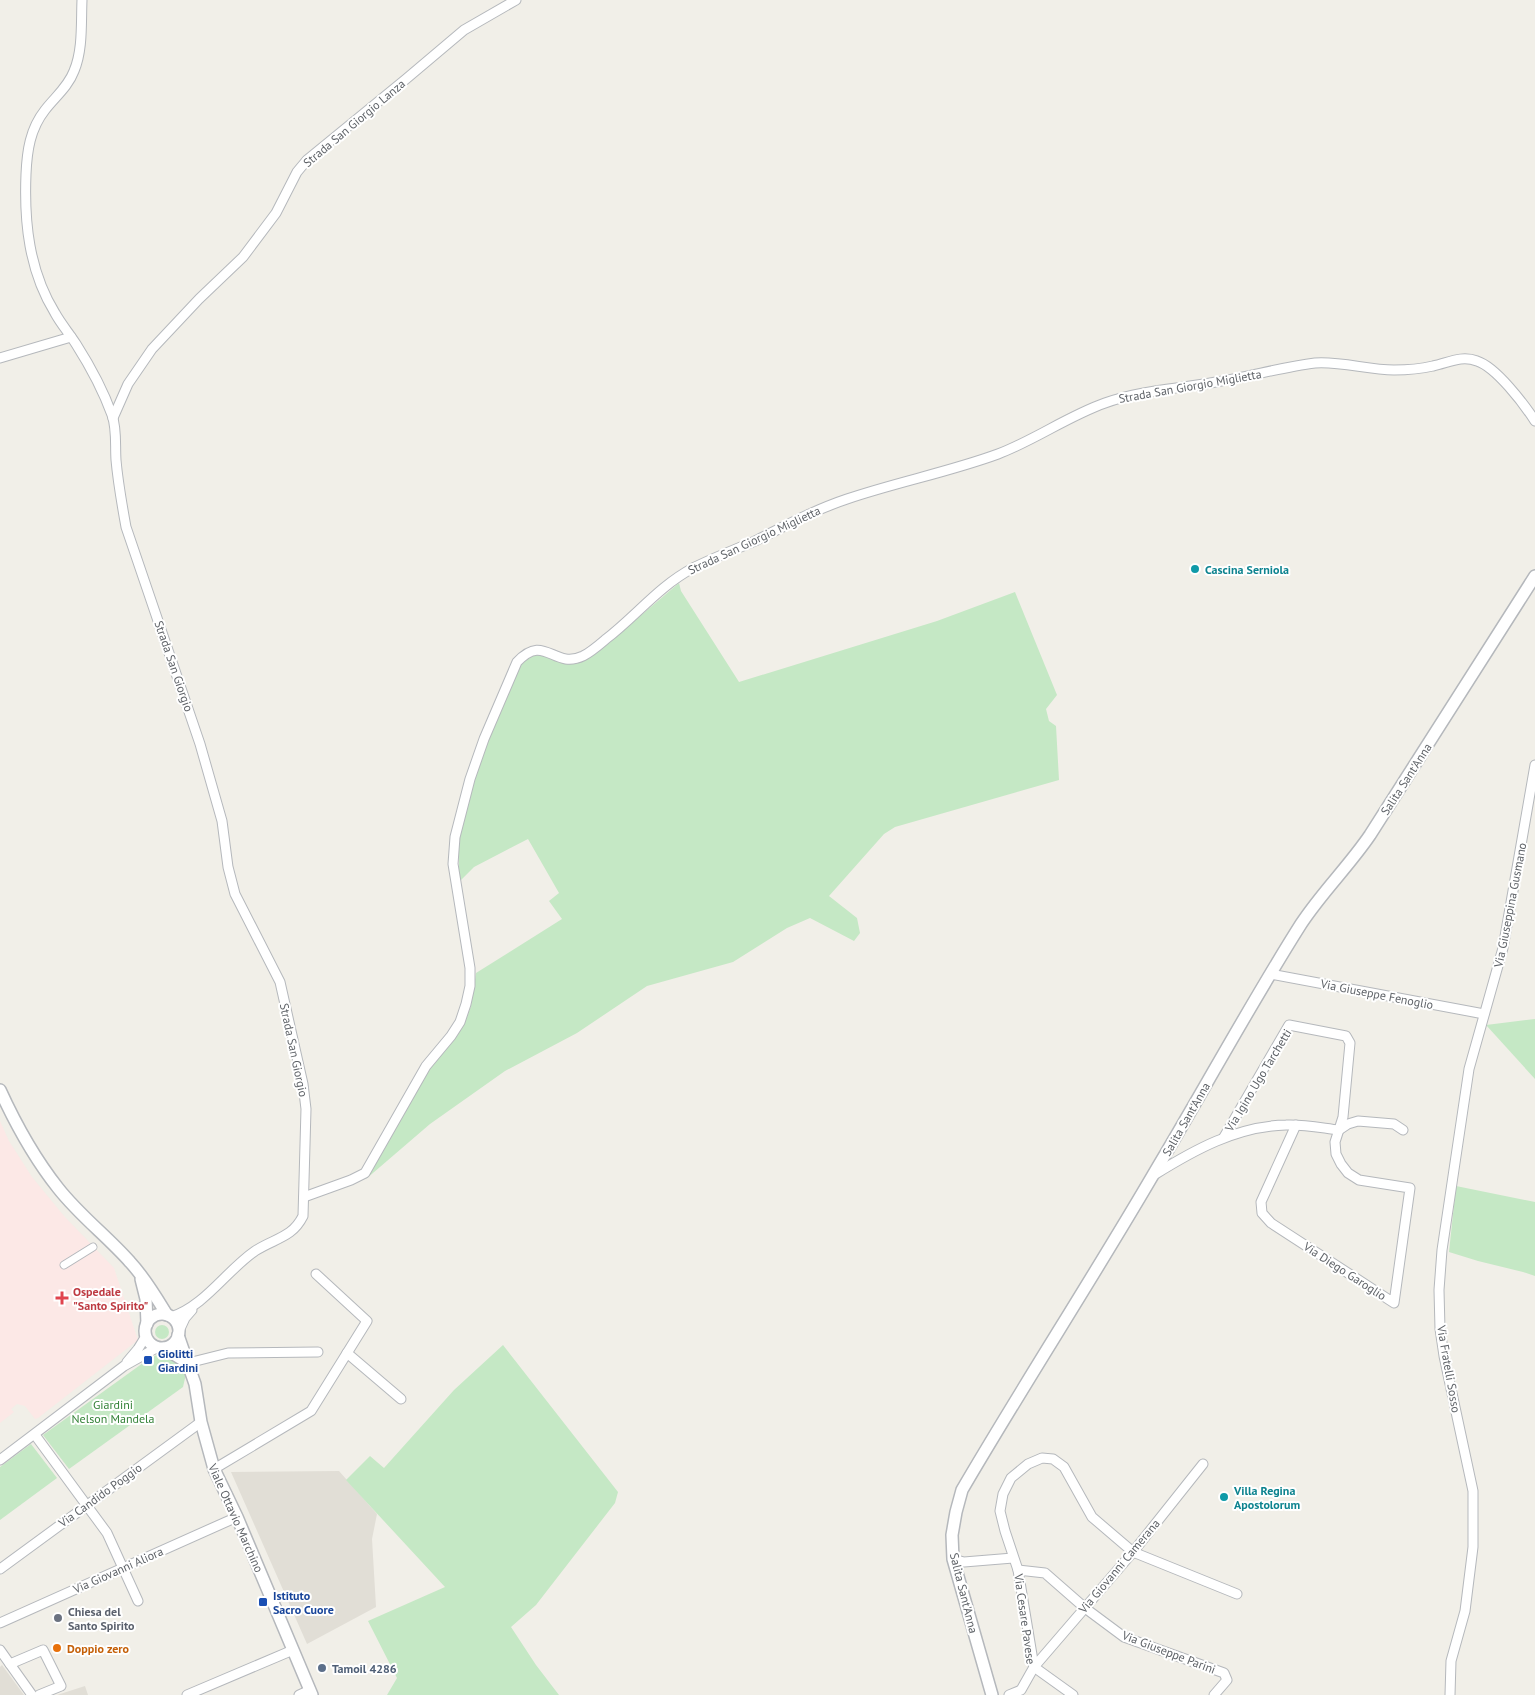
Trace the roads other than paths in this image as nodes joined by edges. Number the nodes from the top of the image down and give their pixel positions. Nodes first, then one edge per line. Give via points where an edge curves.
1 (82, 0) edge
2 (516, 0) edge
3 (74, 340) junction
4 (0, 358) edge
5 (113, 418) junction
6 (1535, 421) edge
7 (1535, 576) edge
8 (1535, 765) edge
9 (1270, 974) junction
10 (1484, 1014) junction
11 (0, 1090) edge
12 (1296, 1125) junction
13 (1339, 1130) junction
14 (1403, 1130) dead end
15 (1224, 1137) junction
16 (1153, 1175) junction
17 (304, 1197) junction
18 (93, 1247) dead end
19 (64, 1265) dead end
20 (139, 1272) junction
21 (316, 1274) dead end
22 (198, 1302) junction
23 (169, 1316) junction
24 (147, 1324) junction
25 (179, 1333) junction
26 (146, 1336) junction
27 (161, 1348) junction
28 (318, 1352) dead end
29 (347, 1353) junction
30 (188, 1363) junction
31 (124, 1366) junction
32 (401, 1399) dead end
33 (201, 1422) junction
34 (35, 1435) junction
35 (0, 1460) edge
36 (1203, 1464) dead end
37 (214, 1469) junction
38 (86, 1505) junction
39 (237, 1518) junction
40 (1133, 1552) junction
41 (1014, 1558) junction
42 (953, 1559) junction
43 (124, 1568) junction
44 (0, 1569) edge
45 (1018, 1570) junction
46 (1237, 1594) dead end
47 (138, 1601) dead end
48 (1085, 1608) junction
49 (0, 1623) edge
50 (0, 1650) edge
51 (293, 1650) junction
52 (10, 1664) junction
53 (1034, 1667) junction
54 (307, 1693) edge
55 (32, 1695) edge
56 (38, 1695) edge
57 (187, 1695) edge
58 (992, 1695) edge
59 (1009, 1695) edge
60 (1073, 1695) edge
61 (1214, 1695) edge
62 (1450, 1695) edge

1 - 3 street, Strada San Giorgio via 75,71 67,86 35,124 29,142 26,174 26,220 31,256 54,311
2 - 5 street, Strada San Giorgio Lanza via 464,30 307,160 297,172 276,213 243,257 152,349 128,384
3 - 4 street
3 - 5 street, Strada San Giorgio
5 - 17 street, Strada San Giorgio via 126,527 200,744 222,821 228,867 236,894 280,982 306,1109
6 - 17 street, Strada San Giorgio Miglietta via 1494,373 1480,361 1467,358 1433,366 1392,370 1317,363 1126,397 1085,411 998,454 813,511 693,568 677,577 583,656 562,658 539,649 525,653 517,662 492,716 470,779 455,837 453,864 470,968 470,986 460,1022 426,1066 365,1173
7 - 9 street, Salita Sant'Anna via 1359,852 1314,905
8 - 10 street, Via Giuseppina Gusmano via 1503,948
9 - 10 street, Via Giuseppe Fenoglio
9 - 16 street, Salita Sant'Anna
10 - 62 street, Via Fratelli Sosso via 1469,1069 1439,1290 1444,1356 1473,1491 1473,1547 1465,1611 1451,1662
11 - 20 street via 18,1127 58,1188
12 - 13 street
12 - 13 street, Via Diego Garoglio via 1261,1202 1262,1213 1271,1223 1394,1303 1410,1188 1360,1180 1348,1173 1336,1154
12 - 15 street via 1285,1124
13 - 14 street via 1358,1121 1394,1124
13 - 15 street, Via Igino Ugo Tarchetti via 1350,1043 1346,1036 1289,1025
15 - 16 street
16 - 42 street, Salita Sant'Anna via 962,1490 952,1535
17 - 22 street, Strada San Giorgio via 304,1216 293,1231 255,1251
18 - 19 street
20 - 23 street
20 - 24 street via 146,1299
21 - 29 street via 367,1321
22 - 23 street, Strada San Giorgio via 180,1314
22 - 25 street, Strada San Giorgio via 185,1318
23 - 24 street via 157,1315
23 - 25 street via 176,1321
24 - 26 street
25 - 27 street via 171,1345
25 - 30 street, Viale Ottavio Marchino
26 - 27 street
26 - 31 street
27 - 30 street
27 - 31 street
28 - 30 street via 228,1353
29 - 32 street
29 - 37 street via 311,1411
30 - 33 street, Viale Ottavio Marchino
31 - 34 street
33 - 37 street, Viale Ottavio Marchino
33 - 38 street, Via Candido Poggio
34 - 35 street
34 - 38 street
36 - 40 street, Via Giovanni Camerana
37 - 39 street, Viale Ottavio Marchino
38 - 43 street via 107,1532
38 - 44 street, Via Candido Poggio
39 - 43 street, Via Giovanni Aliora
39 - 51 street, Viale Ottavio Marchino
40 - 41 street, Via Cesare Pavese via 1092,1517 1064,1467 1054,1459 1042,1458 1028,1464 1011,1478 1003,1494 1000,1511
40 - 46 street
40 - 48 street, Via Giovanni Camerana
41 - 42 street via 964,1562
41 - 45 street, Via Cesare Pavese
42 - 58 street, Salita Sant'Anna
43 - 47 street
43 - 49 street, Via Giovanni Aliora
45 - 48 street, Via Giuseppe Parini via 1045,1573
45 - 53 street, Via Cesare Pavese
48 - 53 street, Via Giovanni Camerana
48 - 61 street, Via Giuseppe Parini via 1124,1637 1224,1673 1227,1680
50 - 52 street
51 - 54 street, Viale Ottavio Marchino
51 - 57 street
52 - 55 street
52 - 56 street via 43,1650 61,1686
53 - 59 street, Via Cesare Pavese via 1020,1690
53 - 60 street

